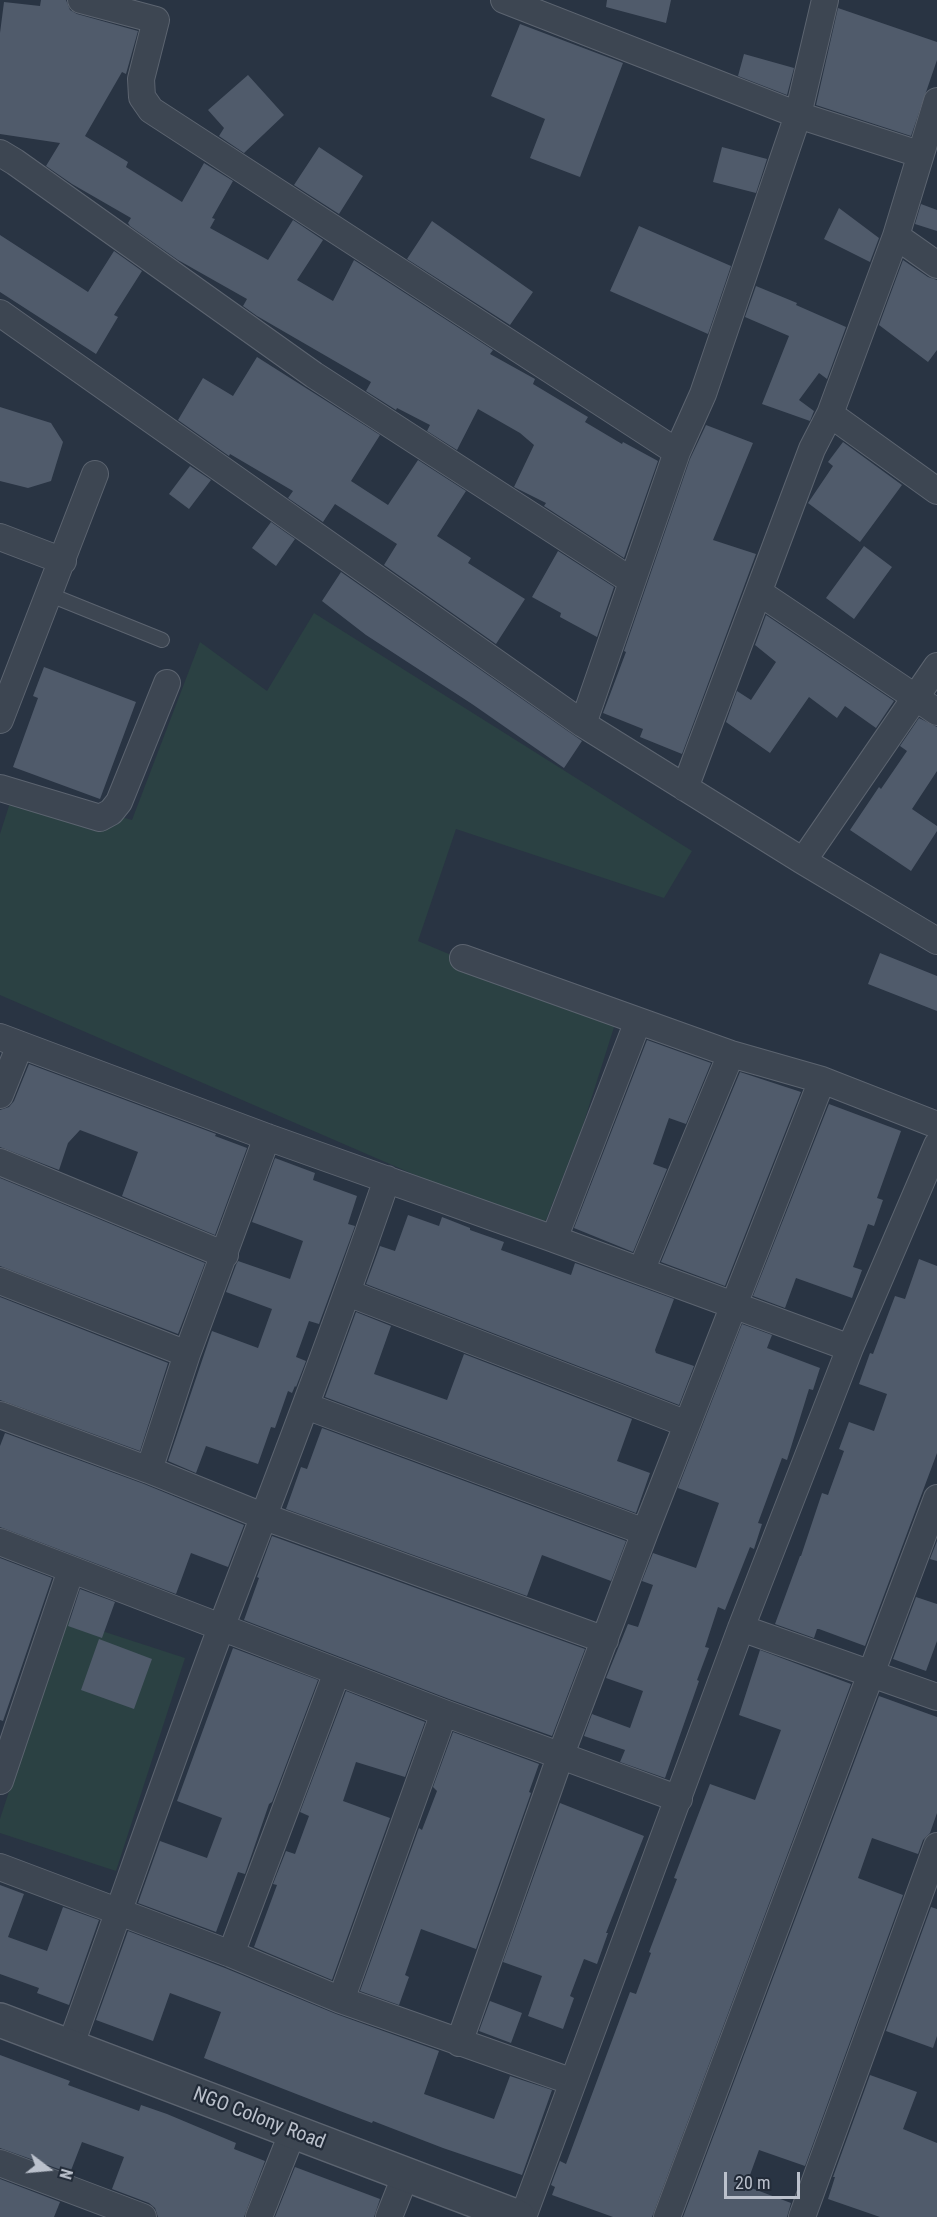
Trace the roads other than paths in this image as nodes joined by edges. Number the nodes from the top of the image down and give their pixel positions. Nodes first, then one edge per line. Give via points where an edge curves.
1 (81, 0) edge
2 (504, 0) edge
3 (825, 0) edge
4 (160, 10) edge
5 (937, 101) edge
6 (798, 115) junction
7 (926, 150) edge
8 (0, 153) edge
9 (896, 236) junction
10 (937, 265) edge
11 (0, 314) edge
12 (830, 414) junction
13 (677, 452) junction
14 (95, 474) dead end
15 (937, 491) edge
16 (0, 537) edge
17 (63, 561) junction
18 (632, 581) junction
19 (760, 593) junction
20 (48, 594) junction
21 (162, 640) dead end
22 (937, 666) edge
23 (167, 683) dead end
24 (916, 697) junction
25 (937, 712) edge
26 (0, 720) edge
27 (583, 724) junction
28 (0, 788) edge
29 (685, 788) junction
30 (802, 861) junction
31 (937, 941) edge
32 (463, 958) dead end
33 (638, 1021) junction
34 (10, 1041) edge
35 (731, 1054) junction
36 (822, 1080) junction
37 (0, 1095) edge
38 (937, 1125) edge
39 (267, 1137) junction
40 (937, 1145) edge
41 (0, 1162) edge
42 (387, 1179) junction
43 (554, 1239) junction
44 (225, 1255) junction
45 (641, 1271) junction
46 (0, 1281) edge
47 (348, 1293) junction
48 (734, 1305) junction
49 (850, 1348) junction
50 (187, 1354) junction
51 (306, 1406) junction
52 (0, 1416) edge
53 (687, 1424) junction
54 (149, 1470) junction
55 (937, 1498) edge
56 (265, 1517) junction
57 (645, 1532) junction
58 (0, 1542) edge
59 (71, 1570) junction
60 (221, 1628) junction
61 (741, 1628) junction
62 (605, 1640) junction
63 (337, 1672) junction
64 (872, 1673) junction
65 (937, 1697) edge
66 (444, 1713) junction
67 (560, 1757) junction
68 (0, 1781) edge
69 (679, 1799) junction
70 (937, 1846) edge
71 (0, 1867) edge
72 (120, 1911) junction
73 (231, 1954) junction
74 (341, 2000) junction
75 (0, 2020) edge
76 (459, 2043) junction
77 (70, 2047) junction
78 (573, 2082) junction
79 (292, 2131) junction
80 (0, 2163) edge
81 (406, 2174) junction
82 (143, 2217) edge
83 (259, 2217) edge
84 (389, 2217) edge
85 (518, 2217) edge
86 (523, 2217) edge
87 (667, 2217) edge
88 (801, 2217) edge

1 - 4 street
2 - 6 street
3 - 6 street
4 - 13 street via 141,79 142,97 151,110
5 - 7 street
6 - 7 street
6 - 13 street via 703,394
7 - 9 street
8 - 18 street via 314,375
9 - 10 street
9 - 12 street
11 - 27 street
12 - 15 street
12 - 19 street via 812,449
13 - 18 street
14 - 17 street
16 - 17 street
17 - 20 street
18 - 27 street
19 - 24 street
19 - 29 street
20 - 21 lane
20 - 26 street
22 - 24 street
23 - 28 street via 119,802 111,812 100,818
24 - 25 street
24 - 30 street
27 - 29 street
29 - 30 street
30 - 31 street
32 - 33 street
33 - 35 street
33 - 43 street
34 - 37 street
34 - 39 street
35 - 36 street
35 - 45 street
36 - 38 street
36 - 48 street
39 - 42 street
39 - 44 street
40 - 49 street
41 - 44 street
42 - 43 street
42 - 47 street
43 - 45 street
44 - 50 street
45 - 48 street
46 - 50 street
47 - 51 street
47 - 53 street
48 - 49 street
48 - 53 street
49 - 61 street
50 - 54 street
51 - 56 street
51 - 57 street
52 - 54 street
53 - 57 street
54 - 56 street
55 - 64 street
56 - 60 street
56 - 62 street
57 - 62 street
58 - 59 street
59 - 60 street
59 - 68 street
60 - 63 street
60 - 72 street
61 - 64 street
61 - 69 street
62 - 67 street
63 - 66 street
63 - 73 street
64 - 65 street
64 - 87 street
66 - 67 street
66 - 74 street
67 - 69 street
67 - 76 street
69 - 78 street
70 - 88 street
71 - 72 street
72 - 73 street
72 - 77 street
73 - 74 street
74 - 76 street
75 - 77 street, NGO Colony Road
76 - 78 street
77 - 79 street, NGO Colony Road
78 - 86 street
79 - 81 street, NGO Colony Road
79 - 83 street
80 - 82 street
81 - 84 street
81 - 85 street, NGO Colony Road

